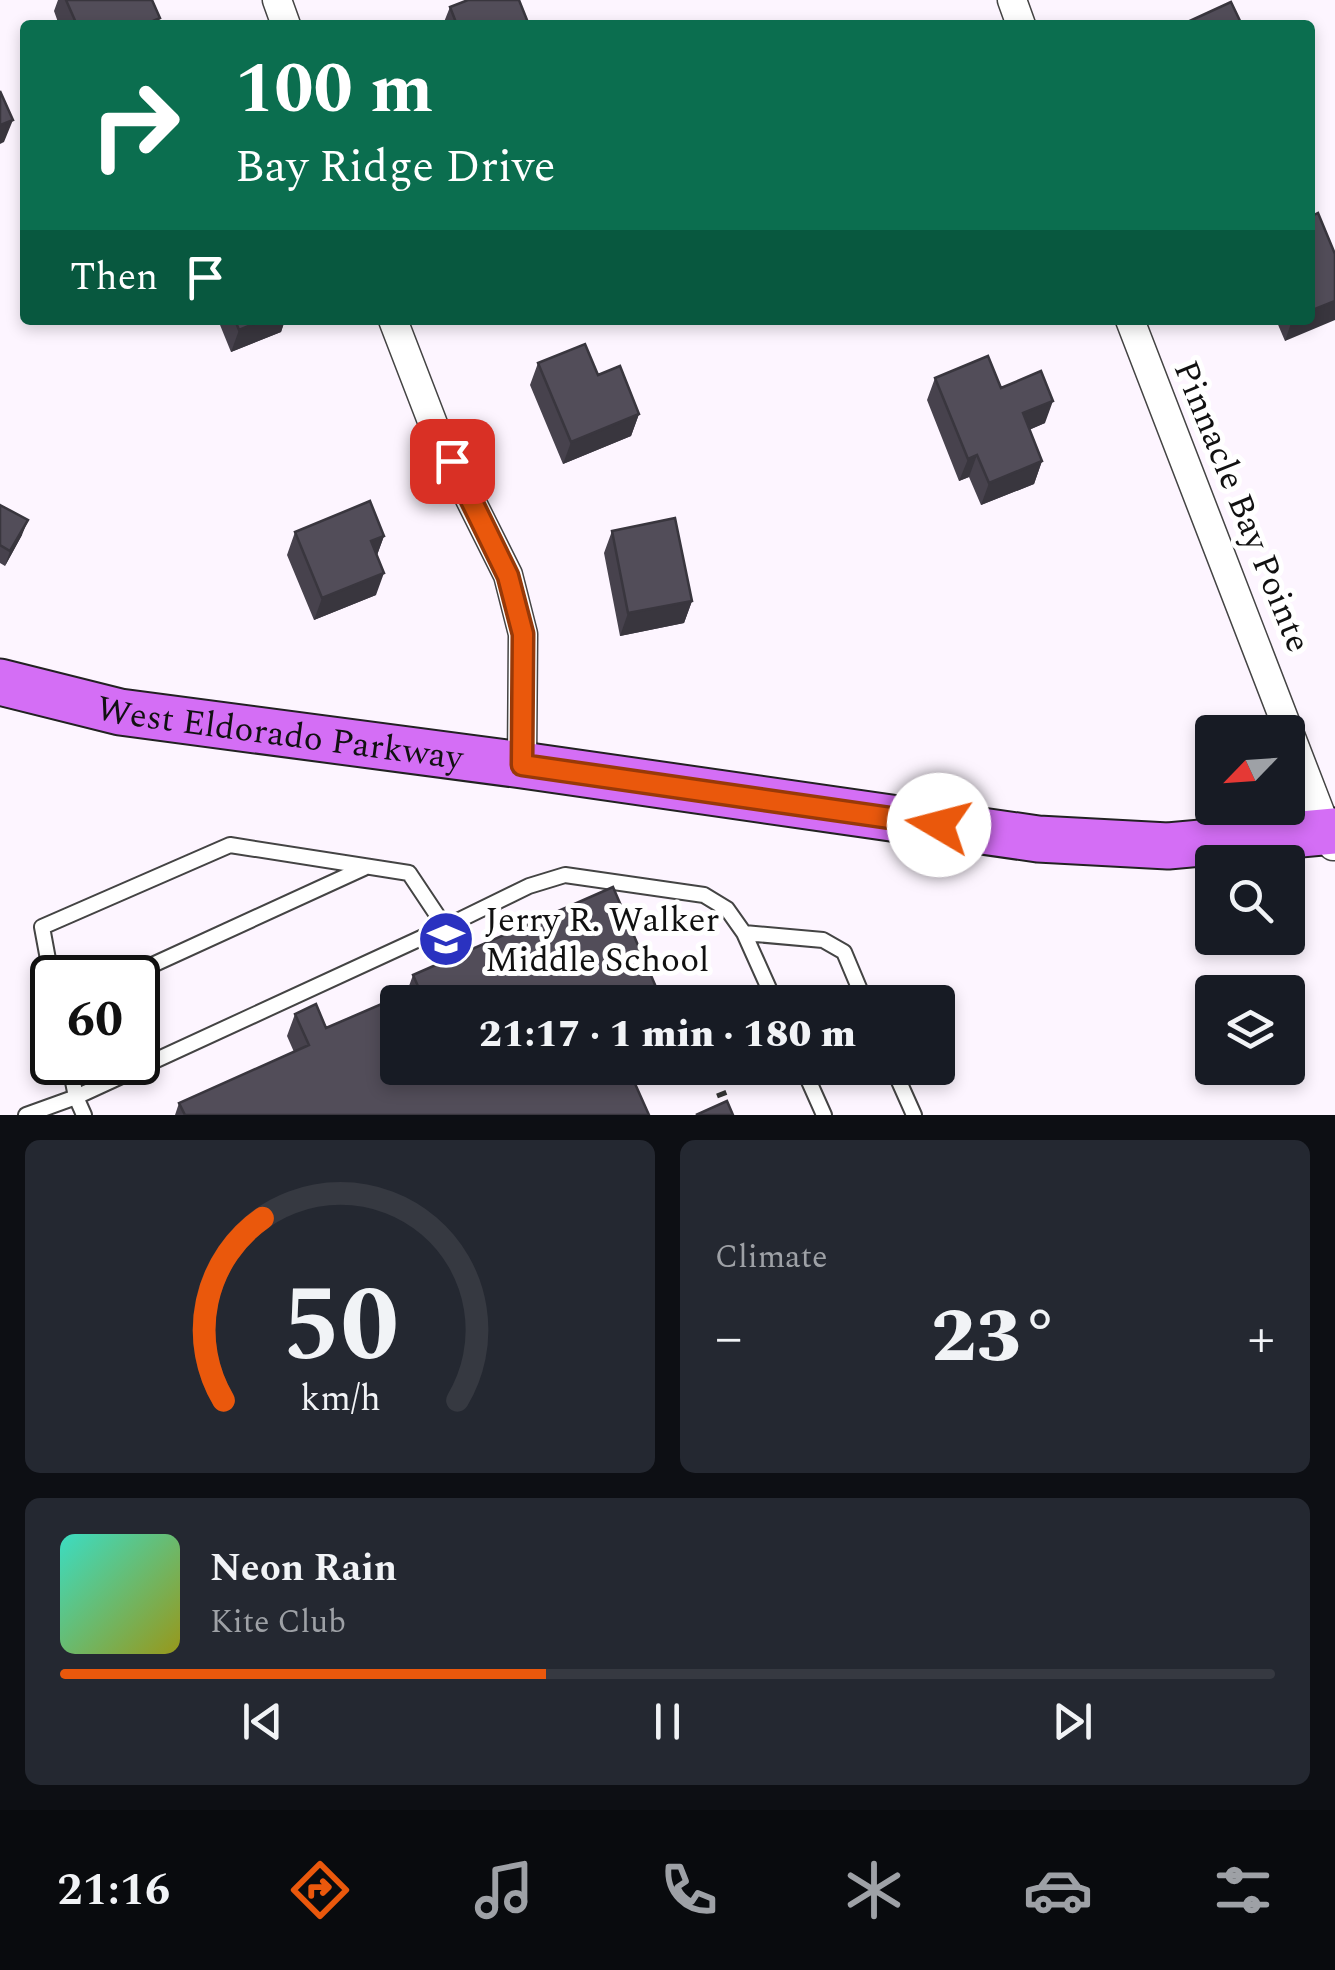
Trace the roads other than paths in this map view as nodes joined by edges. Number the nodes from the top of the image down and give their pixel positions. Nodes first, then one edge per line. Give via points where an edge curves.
1 (395, 325) edge
2 (1132, 325) edge
3 (0, 682) edge
4 (522, 765) junction
5 (1333, 838) edge
6 (367, 867) junction
7 (445, 927) junction
8 (744, 933) junction
9 (47, 955) edge
10 (160, 962) edge
11 (767, 985) edge
12 (858, 985) edge
13 (74, 1085) edge
14 (811, 1085) edge
15 (901, 1085) edge
16 (76, 1097) junction
17 (26, 1115) edge
18 (84, 1115) edge
19 (824, 1115) edge
20 (914, 1115) edge

1 - 4 street via 435,430 508,576 523,634
2 - 5 street, Pinnacle Bay Pointe
3 - 4 main road, West Eldorado Parkway via 120,712
4 - 5 main road, West Eldorado Parkway via 1038,839 1168,846
6 - 7 lane via 409,873
6 - 9 lane via 230,845 42,928
6 - 10 lane
7 - 8 lane via 566,875 704,895
7 - 16 lane
8 - 11 lane
8 - 12 lane via 824,940 844,952
13 - 16 lane
14 - 19 lane
15 - 20 lane
16 - 17 lane
16 - 18 lane

